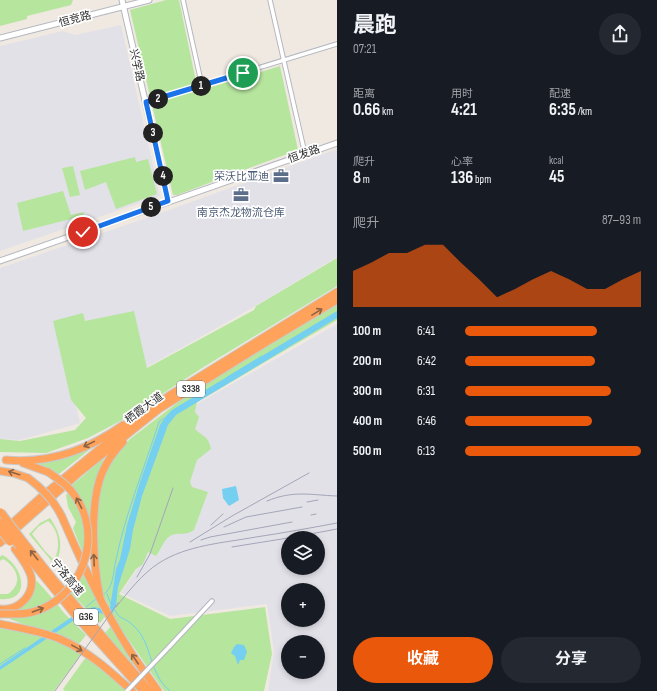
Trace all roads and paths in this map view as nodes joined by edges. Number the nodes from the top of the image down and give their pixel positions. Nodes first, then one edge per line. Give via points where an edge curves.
1 (122, 0) edge
2 (149, 0) edge
3 (183, 0) edge
4 (270, 0) edge
5 (124, 6) junction
6 (0, 38) edge
7 (337, 44) edge
8 (284, 60) junction
9 (202, 86) junction
10 (146, 102) junction
11 (337, 143) edge
12 (305, 154) junction
13 (168, 201) junction
14 (0, 261) edge
15 (337, 292) edge
16 (337, 300) edge
17 (192, 388) junction
18 (170, 394) junction
19 (3, 459) edge
20 (0, 471) edge
21 (54, 490) junction
22 (40, 498) junction
23 (0, 512) edge
24 (0, 522) edge
25 (0, 531) edge
26 (0, 534) edge
27 (0, 544) edge
28 (19, 545) junction
29 (100, 598) junction
30 (212, 601) dead end
31 (0, 609) edge
32 (0, 614) edge
33 (0, 624) edge
34 (127, 691) edge
35 (132, 691) edge
36 (143, 691) edge
37 (150, 691) edge
38 (158, 691) edge

1 - 5 street, 兴学路
2 - 5 street, 恒竞路
3 - 9 street
4 - 8 street
5 - 6 street, 恒竞路
5 - 10 street, 兴学路
7 - 8 street
8 - 9 street
8 - 12 street
9 - 10 street
10 - 13 street, 兴学路
11 - 12 street, 恒发路
12 - 13 street, 恒发路
13 - 14 street, 恒发路
15 - 18 highway, 栖霞大道 / S338
17 -> 16 highway, 栖霞大道 / S338
17 - 21 highway, 栖霞大道 / S338 via 147,418
29 -> 17 highway via 93,561 96,499 102,474 113,454 125,440
18 -> 19 highway via 120,427 72,452 29,461
18 - 21 highway, 栖霞大道 / S338 via 130,424
32 -> 19 highway, bridge via 32,612 52,603 70,588 84,565 88,538 84,515 75,496 63,482 36,467
29 -> 20 highway, bridge via 50,496 28,478
21 - 22 highway, 栖霞大道
21 - 27 highway via 26,522
22 - 25 highway via 17,514
22 - 26 highway, 栖霞大道
23 - 28 highway, 宁洛高速 / G36, bridge
24 - 28 highway, 宁洛高速 / G36, bridge
25 - 28 highway, bridge
28 - 31 highway via 31,578 30,590 20,604 9,609
28 - 36 highway, 宁洛高速 / G36 via 80,621
37 -> 28 highway, 宁洛高速 / G36 via 54,580
38 -> 29 highway via 129,650
30 - 34 street, bridge
33 -> 35 highway via 32,630 79,649

